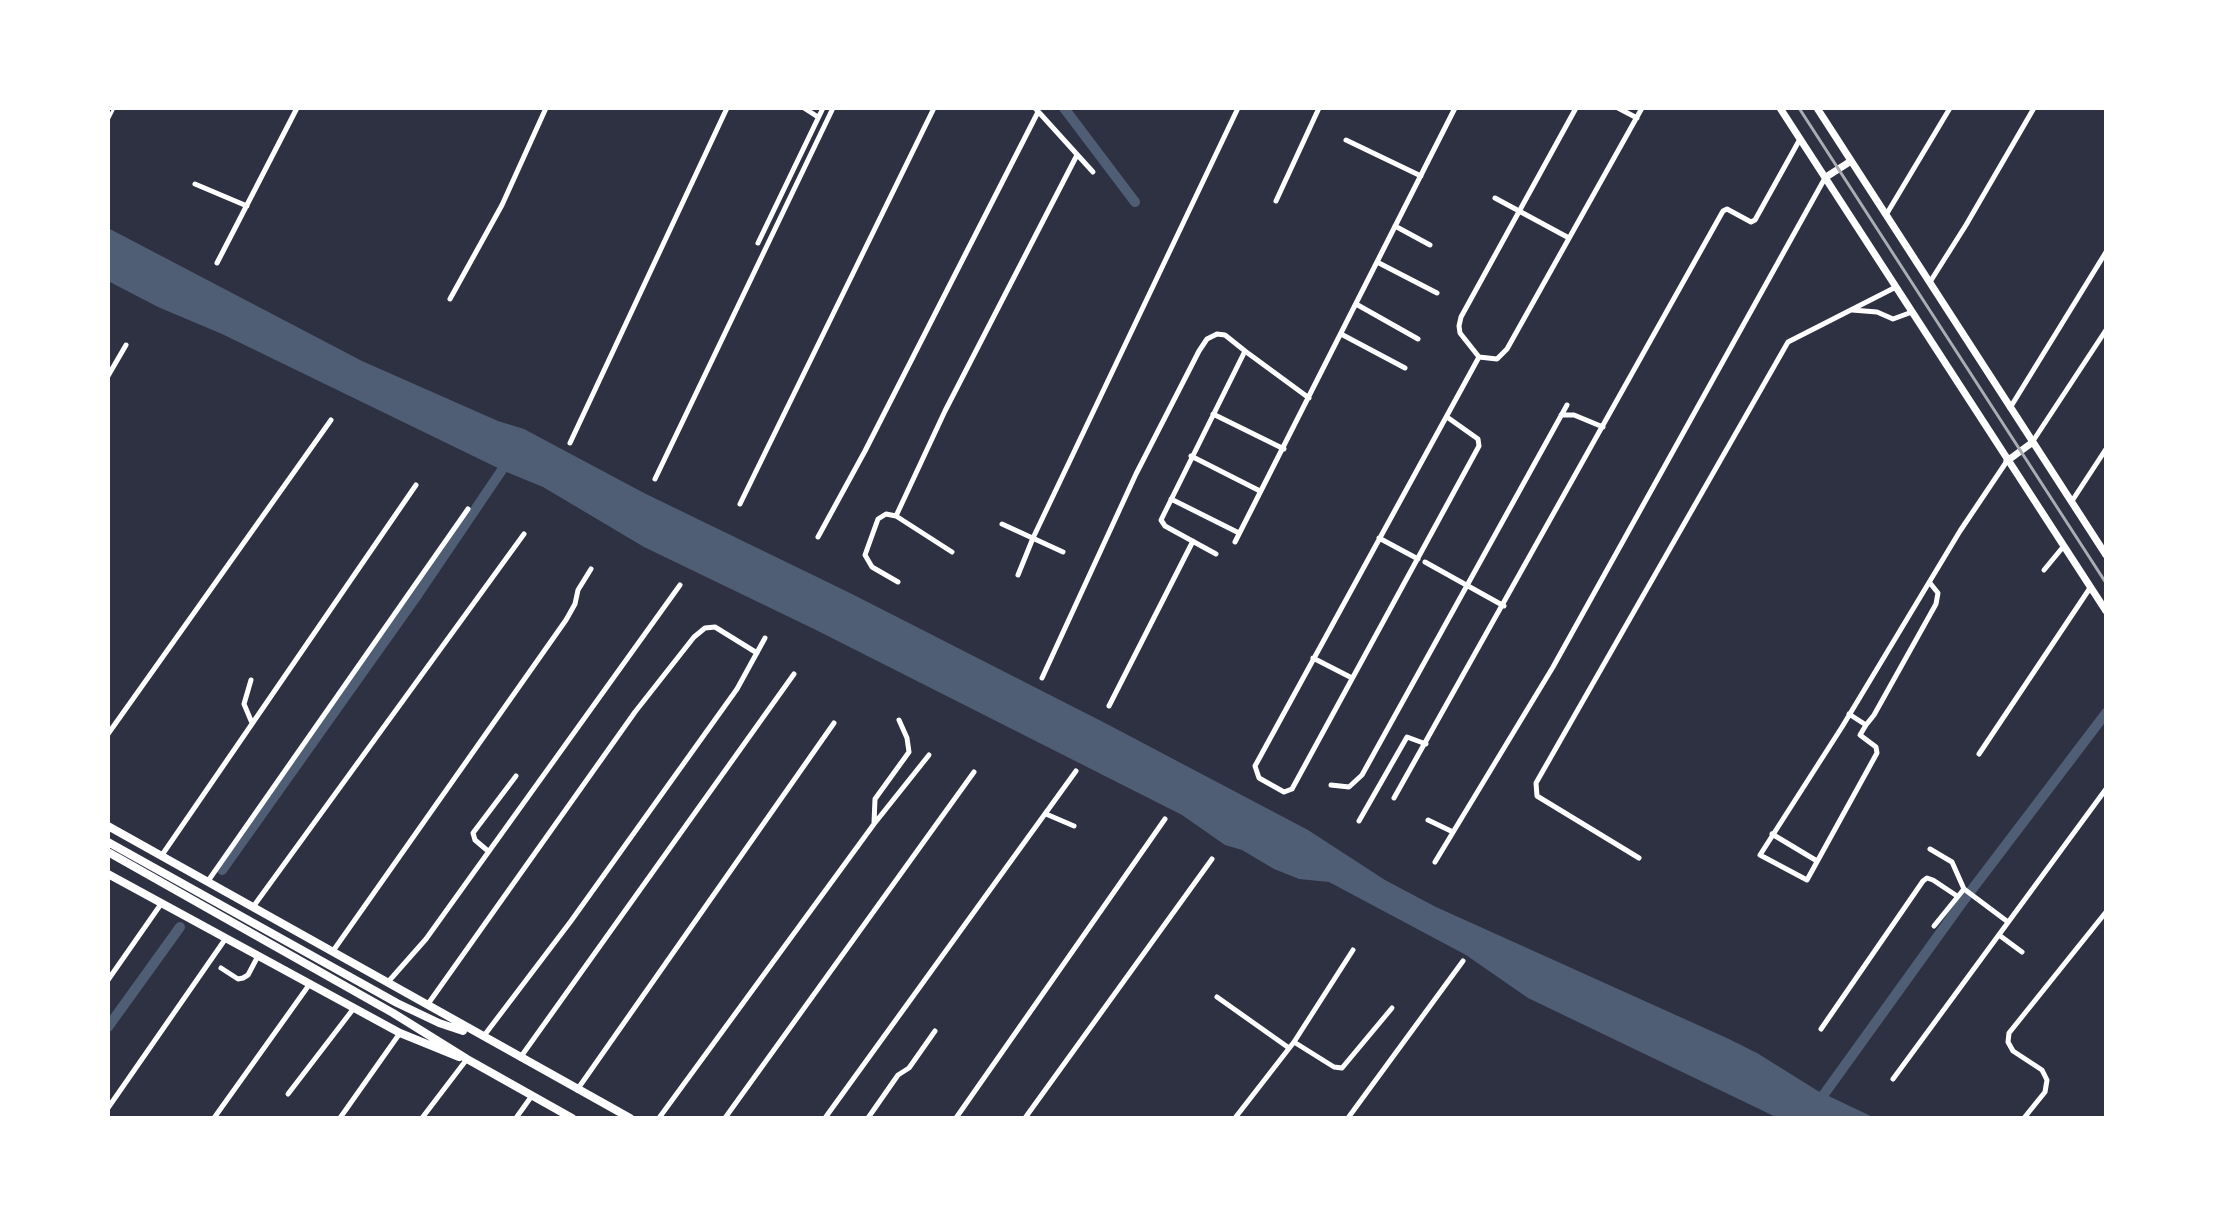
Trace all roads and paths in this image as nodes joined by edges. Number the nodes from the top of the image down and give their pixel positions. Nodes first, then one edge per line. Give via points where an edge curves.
1 (114, 108) edge
2 (297, 108) edge
3 (546, 108) edge
4 (727, 108) edge
5 (804, 108) edge
6 (823, 108) edge
7 (833, 108) edge
8 (934, 108) edge
9 (1238, 108) edge
10 (1319, 108) edge
11 (1455, 108) edge
12 (1576, 108) edge
13 (1618, 108) edge
14 (1642, 108) edge
15 (1780, 108) edge
16 (1817, 108) edge
17 (1950, 108) edge
18 (2034, 108) edge
19 (1036, 110) edge
20 (818, 117) junction
21 (1637, 118) junction
22 (108, 120) edge
23 (1800, 139) junction
24 (1346, 140) dead end
25 (1077, 155) junction
26 (1851, 161) junction
27 (1093, 172) dead end
28 (1421, 176) junction
29 (1826, 177) junction
30 (195, 184) dead end
31 (1495, 198) dead end
32 (1276, 201) dead end
33 (247, 206) junction
34 (1519, 210) junction
35 (1886, 215) junction
36 (1395, 226) junction
37 (1569, 238) junction
38 (758, 243) dead end
39 (1430, 245) dead end
40 (2106, 252) edge
41 (1377, 262) junction
42 (217, 263) dead end
43 (1930, 282) junction
44 (1896, 287) junction
45 (1437, 293) dead end
46 (450, 299) dead end
47 (1356, 304) junction
48 (1851, 310) junction
49 (1912, 312) junction
50 (2106, 330) edge
51 (1341, 334) junction
52 (1418, 339) dead end
53 (126, 345) dead end
54 (1245, 351) junction
55 (1479, 357) junction
56 (1405, 368) dead end
57 (108, 376) edge
58 (1309, 398) junction
59 (1567, 405) dead end
60 (2010, 408) junction
61 (1213, 414) junction
62 (1561, 415) junction
63 (1447, 417) junction
64 (331, 420) dead end
65 (1603, 427) junction
66 (2033, 442) junction
67 (570, 443) dead end
68 (1284, 449) junction
69 (2106, 449) edge
70 (1191, 456) junction
71 (2007, 461) junction
72 (655, 479) dead end
73 (416, 485) dead end
74 (1260, 491) junction
75 (1171, 499) junction
76 (2071, 502) junction
77 (740, 504) dead end
78 (468, 509) dead end
79 (896, 516) junction
80 (1002, 524) dead end
81 (1239, 533) junction
82 (524, 534) dead end
83 (818, 537) dead end
84 (1033, 538) junction
85 (1379, 538) junction
86 (1193, 541) junction
87 (1235, 542) dead end
88 (2063, 547) junction
89 (952, 552) dead end
90 (1063, 552) dead end
91 (1216, 554) dead end
92 (2106, 555) edge
93 (1418, 559) junction
94 (1425, 562) dead end
95 (591, 569) dead end
96 (2044, 570) dead end
97 (1018, 575) dead end
98 (898, 582) dead end
99 (1930, 583) junction
100 (1468, 584) junction
101 (680, 585) dead end
102 (2090, 588) junction
103 (1504, 606) junction
104 (2106, 611) edge
105 (765, 638) dead end
106 (757, 653) junction
107 (1313, 658) junction
108 (794, 674) dead end
109 (1042, 678) dead end
110 (1352, 678) junction
111 (251, 680) dead end
112 (1109, 706) dead end
113 (1849, 714) junction
114 (899, 720) dead end
115 (252, 723) junction
116 (834, 723) dead end
117 (1866, 725) junction
118 (108, 734) edge
119 (1426, 744) junction
120 (1979, 754) dead end
121 (929, 755) dead end
122 (1076, 771) dead end
123 (974, 772) dead end
124 (516, 776) dead end
125 (1331, 785) dead end
126 (2106, 789) edge
127 (1394, 798) dead end
128 (1046, 814) junction
129 (1165, 819) dead end
130 (1428, 820) dead end
131 (1359, 821) dead end
132 (874, 824) junction
133 (108, 826) edge
134 (1074, 826) dead end
135 (1453, 832) junction
136 (1772, 834) junction
137 (109, 846) edge
138 (1930, 849) dead end
139 (488, 851) junction
140 (162, 855) junction
141 (1639, 858) dead end
142 (1212, 859) dead end
143 (1817, 861) junction
144 (1435, 862) dead end
145 (108, 874) edge
146 (208, 881) junction
147 (1964, 889) junction
148 (1957, 896) junction
149 (161, 904) junction
150 (253, 907) junction
151 (2106, 912) edge
152 (2008, 922) junction
153 (1934, 926) dead end
154 (1999, 935) junction
155 (226, 938) junction
156 (1353, 950) dead end
157 (333, 951) junction
158 (2022, 952) dead end
159 (258, 956) junction
160 (1463, 961) dead end
161 (221, 968) dead end
162 (108, 980) edge
163 (388, 982) junction
164 (309, 985) junction
165 (1217, 997) dead end
166 (428, 1004) junction
167 (354, 1008) junction
168 (1392, 1008) dead end
169 (1821, 1029) dead end
170 (935, 1031) dead end
171 (400, 1033) junction
172 (483, 1037) junction
173 (1292, 1045) junction
174 (520, 1058) junction
175 (467, 1059) junction
176 (1893, 1079) dead end
177 (577, 1090) junction
178 (288, 1094) dead end
179 (531, 1097) junction
180 (108, 1108) edge
181 (214, 1118) edge
182 (340, 1118) edge
183 (422, 1118) edge
184 (516, 1118) edge
185 (572, 1118) edge
186 (630, 1118) edge
187 (659, 1118) edge
188 (725, 1118) edge
189 (825, 1118) edge
190 (868, 1118) edge
191 (956, 1118) edge
192 (1025, 1118) edge
193 (1235, 1118) edge
194 (1348, 1118) edge
195 (2024, 1118) edge

1 - 22 lane
2 - 33 street
3 - 46 street via 502,205
4 - 67 street
5 - 20 street
6 - 20 street
7 - 72 street
8 - 77 street
9 - 84 street
10 - 32 street
11 - 28 street
12 - 34 street
13 - 21 street
14 - 21 street
15 - 23 main road
16 - 26 main road
17 - 35 street
18 - 43 street
19 - 25 street
19 - 83 street
20 - 38 street
21 - 37 street
23 - 29 main road
23 - 65 street via 1755,220 1723,211
24 - 28 street
25 - 27 street
25 - 79 street
26 - 29 main road
26 - 35 main road
28 - 36 street
29 - 44 main road
29 - 135 street via 1600,584
30 - 33 street
31 - 34 street
33 - 42 street
34 - 37 street
34 - 55 street via 1459,326
35 - 43 main road
36 - 39 street
36 - 41 street
37 - 55 street via 1507,349 1497,359
40 - 60 street
41 - 45 street
41 - 47 street
43 - 60 main road
44 - 48 street
44 - 49 main road
47 - 51 street
47 - 52 street
48 - 49 street via 1893,319
48 - 141 street via 1788,342 1536,783 1537,796
49 - 71 main road
50 - 66 street
51 - 56 street
51 - 58 street
53 - 57 street
54 - 58 street
54 - 61 street
54 - 109 street via 1217,334 1199,351
55 - 63 street
58 - 68 street
59 - 62 street
60 - 66 main road
61 - 68 street
61 - 70 street
62 - 65 street
62 - 100 street
63 - 85 street
63 - 93 street via 1478,439 1479,446
64 - 118 street
65 - 103 street
66 - 71 main road
66 - 76 main road
68 - 74 street
69 - 76 street
70 - 74 street
70 - 75 street
71 - 88 main road
71 - 99 street
73 - 115 street
74 - 81 street
75 - 81 street
75 - 86 street via 1162,523
76 - 92 main road
78 - 146 street
79 - 89 street
79 - 98 street via 878,519 865,555 872,567
80 - 84 street
81 - 87 street
82 - 150 street
84 - 90 street
84 - 97 street
85 - 93 street
85 - 107 street
86 - 91 street
86 - 112 street
88 - 96 street
88 - 102 main road
93 - 110 street
94 - 100 street
95 - 157 street via 566,620
99 - 113 street
99 - 117 street via 1938,593 1936,604
100 - 103 street
100 - 125 street via 1362,775 1349,787
101 - 139 street
102 - 104 main road
102 - 120 street
103 - 119 street
105 - 106 street
106 - 166 street via 715,627 694,637
106 - 172 street via 737,689
107 - 110 street
107 - 110 street via 1255,766 1259,778 1284,792 1292,789
108 - 174 street
111 - 115 street via 244,704
113 - 117 street
113 - 136 street
114 - 132 street via 909,752 875,799
115 - 140 street
116 - 177 street
117 - 143 street via 1860,735 1877,753
119 - 127 street
119 - 131 street via 1407,737
121 - 132 street
122 - 128 street
123 - 188 street
124 - 139 street via 473,833
126 - 152 street
128 - 134 street
128 - 189 street
129 - 191 street
130 - 135 street
132 - 187 street
133 - 140 main road
135 - 144 street
136 - 143 street
136 - 143 street via 1760,855 1807,880
137 - 172 main road via 419,1014
137 - 175 main road
138 - 147 street via 1952,862
139 - 163 street via 426,939
140 - 146 main road
142 - 192 street
145 - 149 main road
146 - 150 main road
147 - 148 street
147 - 152 street
148 - 153 street
148 - 169 street via 1933,880 1923,881
149 - 155 main road
149 - 162 street
150 - 157 main road
151 - 195 street via 2009,1033 2013,1051 2042,1070 2047,1080 2045,1092
152 - 154 street
154 - 158 street
154 - 176 street
155 - 159 main road
155 - 180 street
156 - 173 street
157 - 163 main road
159 - 161 street via 243,978
159 - 164 main road
160 - 194 street
163 - 166 main road
164 - 167 main road
164 - 181 street
165 - 173 street
166 - 172 main road
167 - 171 main road
167 - 178 street
168 - 173 street via 1342,1068
170 - 190 street
171 - 175 main road
171 - 182 street
172 - 174 main road
173 - 193 street
174 - 177 main road
175 - 179 main road
175 - 183 street
177 - 186 main road
179 - 184 street
179 - 185 main road

